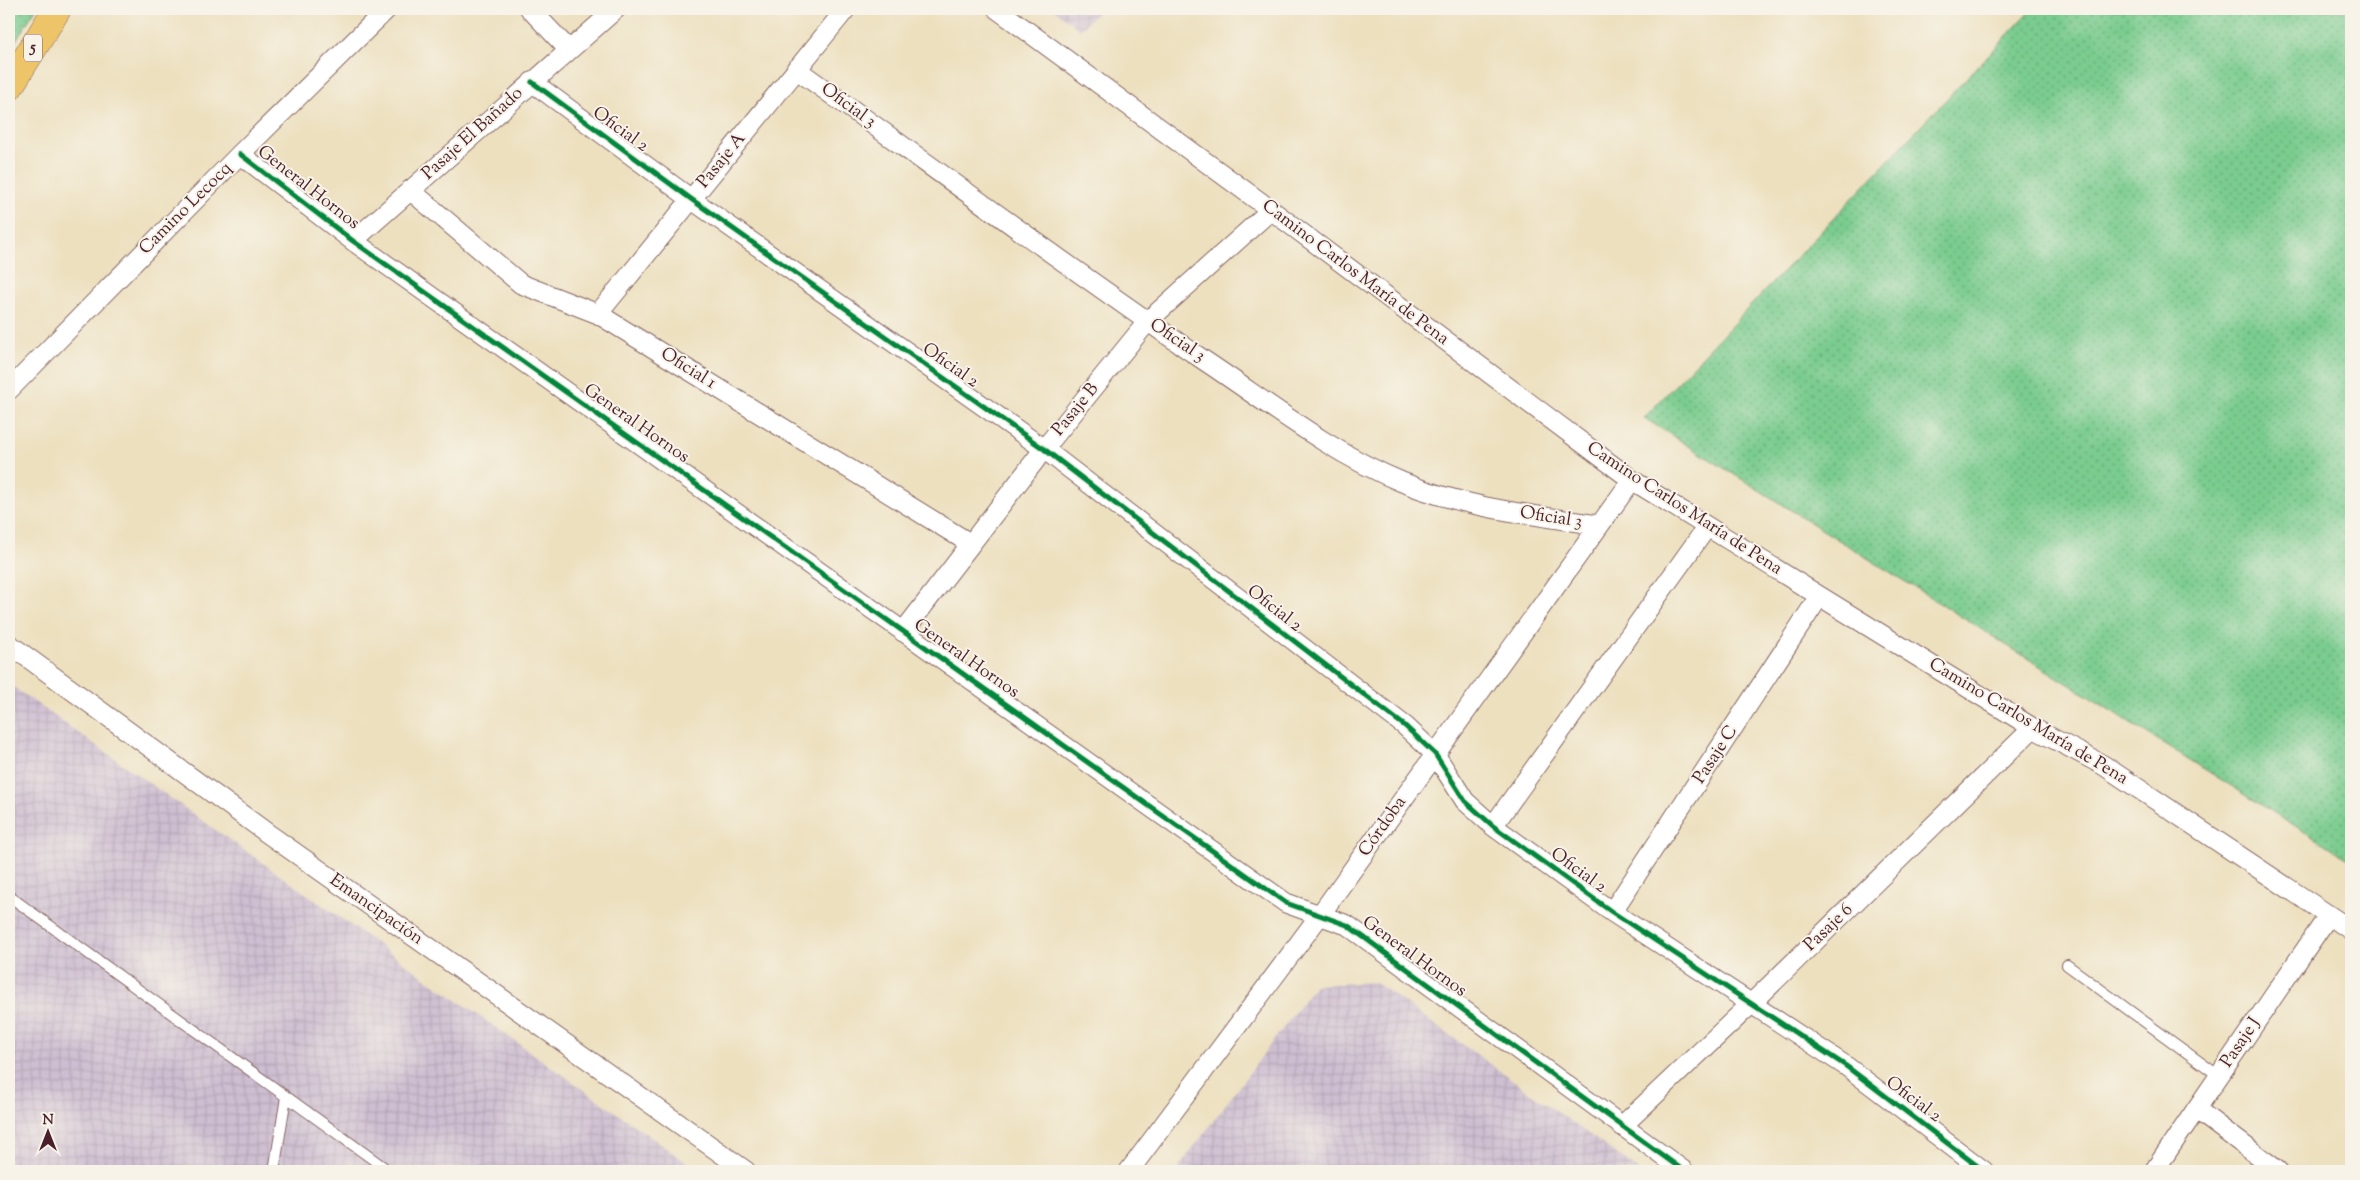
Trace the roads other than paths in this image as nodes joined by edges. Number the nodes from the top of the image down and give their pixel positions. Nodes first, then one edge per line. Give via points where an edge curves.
1 (57, 9) edge
2 (387, 9) edge
3 (530, 9) edge
4 (616, 9) edge
5 (846, 9) edge
6 (998, 9) edge
7 (569, 50) junction
8 (796, 69) junction
9 (532, 82) junction
10 (9, 87) edge
11 (240, 154) junction
12 (410, 190) junction
13 (691, 200) junction
14 (1272, 210) junction
15 (353, 241) junction
16 (598, 314) junction
17 (1148, 322) junction
18 (9, 390) edge
19 (1044, 449) junction
20 (1632, 480) junction
21 (1599, 525) junction
22 (1706, 528) junction
23 (971, 544) junction
24 (1820, 597) junction
25 (903, 632) junction
26 (9, 644) edge
27 (2033, 728) junction
28 (1435, 754) junction
29 (1493, 826) junction
30 (9, 896) edge
31 (1612, 912) junction
32 (1320, 915) junction
33 (2329, 915) junction
34 (2351, 930) edge
35 (2067, 965) dead end
36 (1752, 1003) junction
37 (2219, 1076) junction
38 (286, 1097) junction
39 (2196, 1109) junction
40 (1622, 1126) junction
41 (274, 1171) edge
42 (389, 1171) edge
43 (746, 1171) edge
44 (1129, 1171) edge
45 (1684, 1171) edge
46 (1984, 1171) edge
47 (2154, 1171) edge
48 (2278, 1171) edge

1 - 10 highway, 5
2 - 11 street, Camino Lecocq
3 - 7 street
4 - 7 street, Pasaje El Bañado
5 - 8 street, Pasaje A
6 - 14 street, Camino Carlos María de Pena
7 - 9 street, Pasaje El Bañado
8 - 13 street, Pasaje A
8 - 17 street, Oficial 3
9 - 12 street, Pasaje El Bañado
9 - 13 street, Oficial 2
11 - 15 street, General Hornos
11 - 18 street, Camino Lecocq
12 - 15 street, Pasaje El Bañado
12 - 16 street, Oficial 1 via 521,284
13 - 16 street, Pasaje A
13 - 19 street, Oficial 2
14 - 17 street, Pasaje B
14 - 20 street, Camino Carlos María de Pena
15 - 25 street, General Hornos
16 - 23 street, Oficial 1
17 - 19 street, Pasaje B
17 - 21 street, Oficial 3 via 1347,457 1373,470 1460,501
19 - 23 street, Pasaje B
19 - 28 street, Oficial 2 via 1405,726
20 - 21 street, Córdoba
20 - 22 street, Camino Carlos María de Pena
21 - 28 street, Córdoba
22 - 24 street, Camino Carlos María de Pena
22 - 29 street
23 - 25 street, Pasaje B
24 - 27 street, Camino Carlos María de Pena
24 - 31 street, Pasaje C
25 - 32 street, General Hornos via 1286,904
26 - 43 street, Emancipación via 266,834
27 - 33 street, Camino Carlos María de Pena via 2103,765
27 - 36 street, Pasaje 6
28 - 29 street, Oficial 2 via 1465,802
28 - 32 street, Córdoba
29 - 31 street, Oficial 2
30 - 38 lane
31 - 36 street, Oficial 2
32 - 40 street, General Hornos via 1347,925
32 - 44 street, Córdoba
33 - 34 street, Camino Carlos María de Pena
33 - 37 street, Pasaje J
35 - 37 lane
36 - 40 street, Pasaje 6
36 - 46 street, Oficial 2 via 1846,1066
37 - 39 street, Pasaje J
38 - 41 lane
38 - 42 lane
39 - 47 street, Pasaje J
39 - 48 street
40 - 45 street, General Hornos

